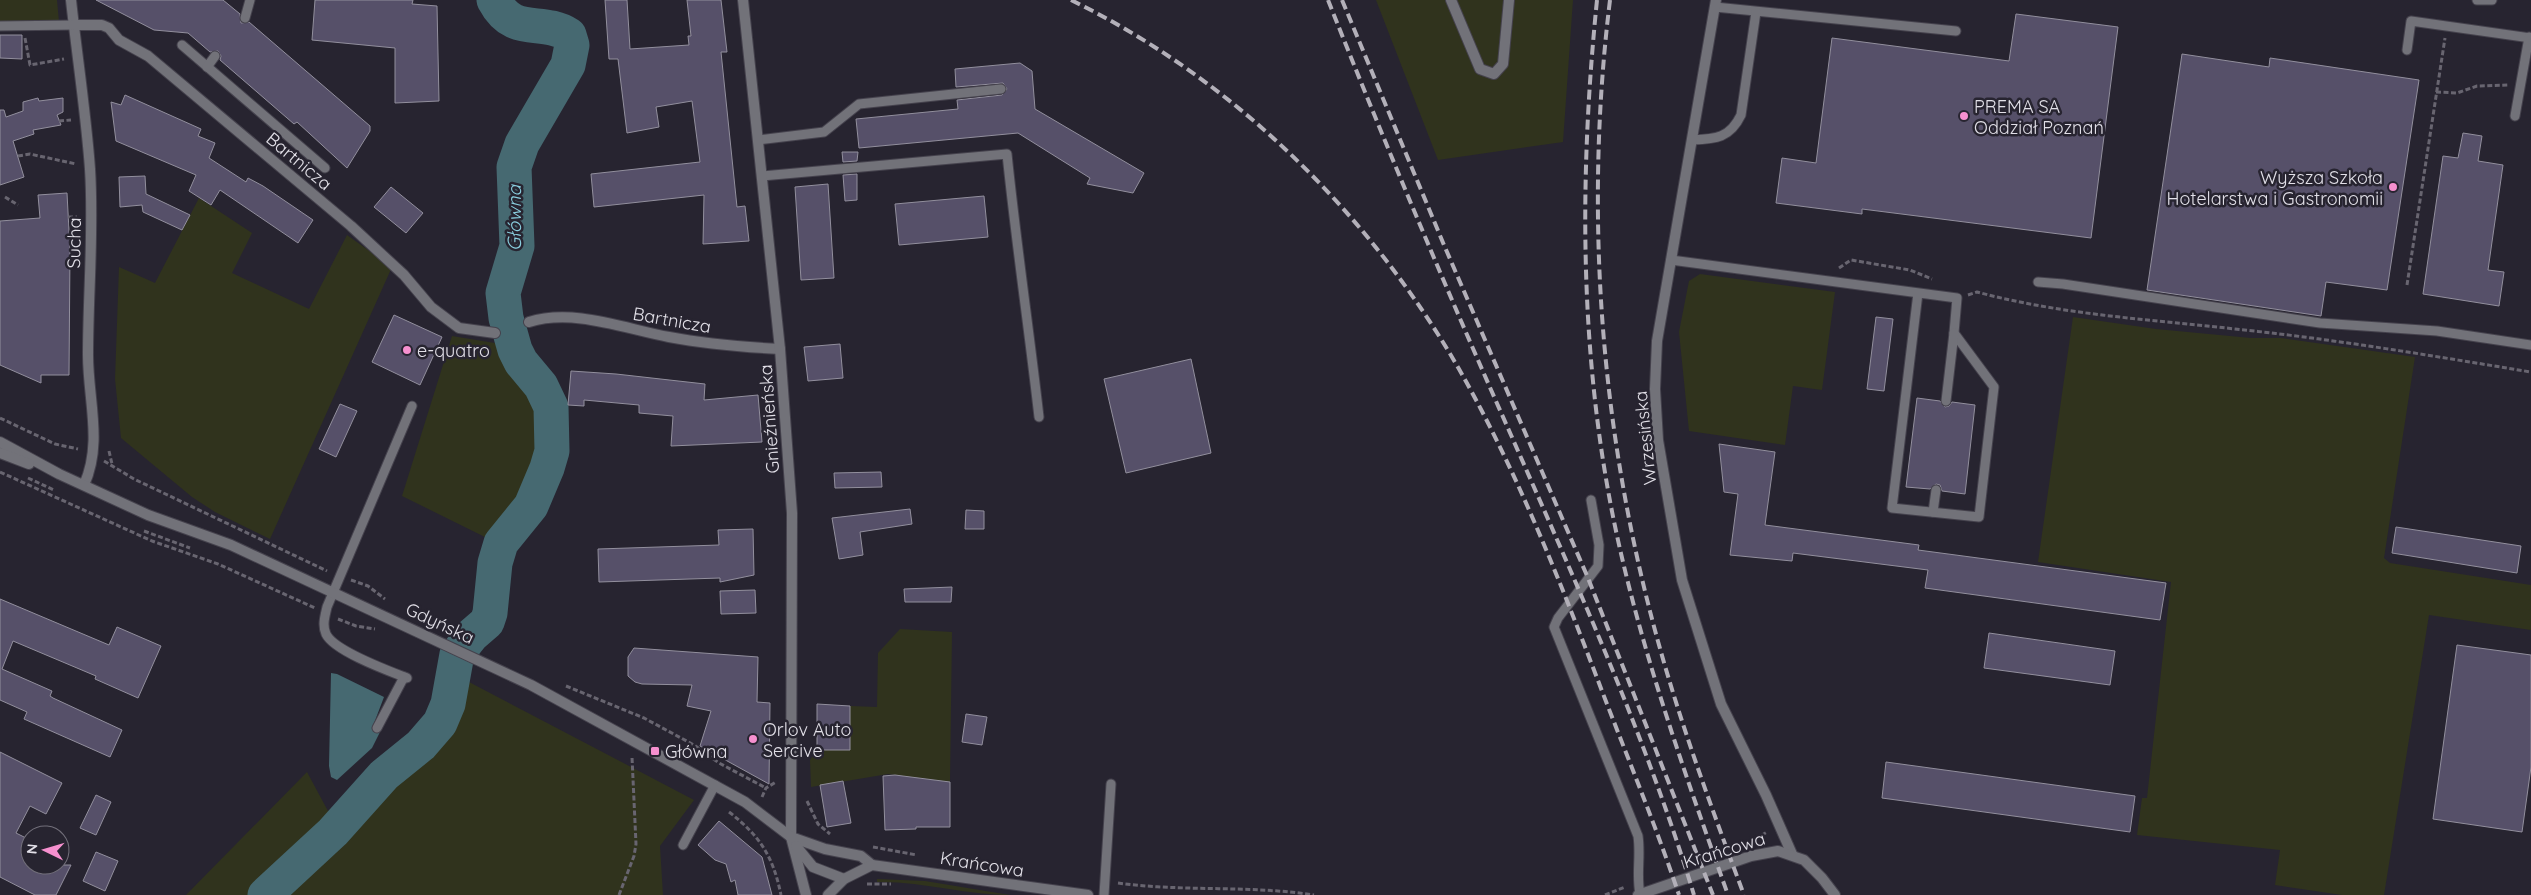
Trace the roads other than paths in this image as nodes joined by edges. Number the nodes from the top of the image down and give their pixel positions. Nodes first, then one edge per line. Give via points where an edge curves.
1 (71, 0) edge
2 (250, 0) edge
3 (743, 0) edge
4 (1451, 0) edge
5 (1509, 0) edge
6 (2478, 0) edge
7 (2492, 0) edge
8 (1715, 4) edge
9 (1756, 12) junction
10 (245, 18) dead end
11 (74, 25) junction
12 (0, 26) edge
13 (1956, 31) dead end
14 (2530, 38) edge
15 (182, 45) dead end
16 (2407, 50) dead end
17 (216, 56) dead end
18 (207, 67) junction
19 (1001, 89) dead end
20 (2515, 116) dead end
21 (758, 140) junction
22 (1692, 140) junction
23 (325, 168) dead end
24 (762, 176) junction
25 (1670, 260) junction
26 (2038, 282) dead end
27 (1918, 293) junction
28 (529, 322) dead end
29 (495, 333) dead end
30 (1954, 333) junction
31 (2531, 345) edge
32 (780, 349) junction
33 (1946, 402) dead end
34 (412, 406) dead end
35 (1039, 417) dead end
36 (0, 442) edge
37 (0, 454) edge
38 (59, 474) junction
39 (84, 485) junction
40 (1936, 490) dead end
41 (1591, 500) dead end
42 (1933, 512) junction
43 (333, 592) junction
44 (377, 728) dead end
45 (1111, 784) dead end
46 (715, 785) junction
47 (791, 837) junction
48 (683, 844) dead end
49 (1792, 854) junction
50 (872, 865) junction
51 (844, 878) junction
52 (806, 895) edge
53 (828, 895) edge
54 (1088, 895) edge
55 (1104, 895) edge
56 (1640, 895) edge
57 (1835, 895) edge

1 - 11 street, Sucha
2 - 10 lane
3 - 21 street, Gnieźnieńska
4 - 5 street via 1480,69 1494,74 1503,64
6 - 7 lane
8 - 9 lane
8 - 22 street, Wrzesińska
9 - 13 lane
9 - 22 lane via 1741,115 1737,123 1717,139
11 - 12 lane
11 - 29 street, Bartnicza via 102,25 119,40 148,56 351,226 404,275 431,307 459,328
11 - 39 street, Sucha via 90,169 88,356 95,442 92,468
14 - 16 lane via 2411,21
14 - 20 lane
15 - 18 lane
17 - 18 lane
18 - 23 lane
19 - 21 lane via 859,104 824,132
21 - 24 street, Gnieźnieńska
22 - 25 street, Wrzesińska
24 - 32 street, Gnieźnieńska
24 - 35 lane via 1007,154
25 - 27 lane
25 - 49 street, Wrzesińska via 1657,341 1655,389 1658,440 1682,580 1721,704
26 - 31 lane via 2320,323 2437,331
27 - 30 lane via 1957,298
27 - 42 lane via 1892,508
28 - 32 street, Bartnicza via 582,320 702,342
30 - 33 lane
30 - 42 lane via 1994,387 1990,424 1979,517
32 - 47 street, Gnieźnieńska via 792,513
34 - 43 lane
36 - 38 street, Gdyńska
37 - 38 street, Gdyńska
38 - 39 street, Gdyńska
39 - 43 street, Gdyńska via 148,515 231,545
40 - 42 lane
41 - 56 lane via 1599,545 1598,566 1554,626 1638,836
43 - 44 lane via 325,613 326,634 337,646 406,677
43 - 46 street, Gdyńska via 479,659
45 - 55 lane
46 - 47 street, Gdyńska via 757,810
46 - 48 lane
47 - 50 street, Krańcowa via 825,849 861,856
47 - 51 street via 813,867
47 - 52 street
49 - 56 street, Krańcowa via 1766,852
49 - 57 street, Krańcowa via 1814,869
50 - 51 street
50 - 54 street, Krańcowa
51 - 53 street

